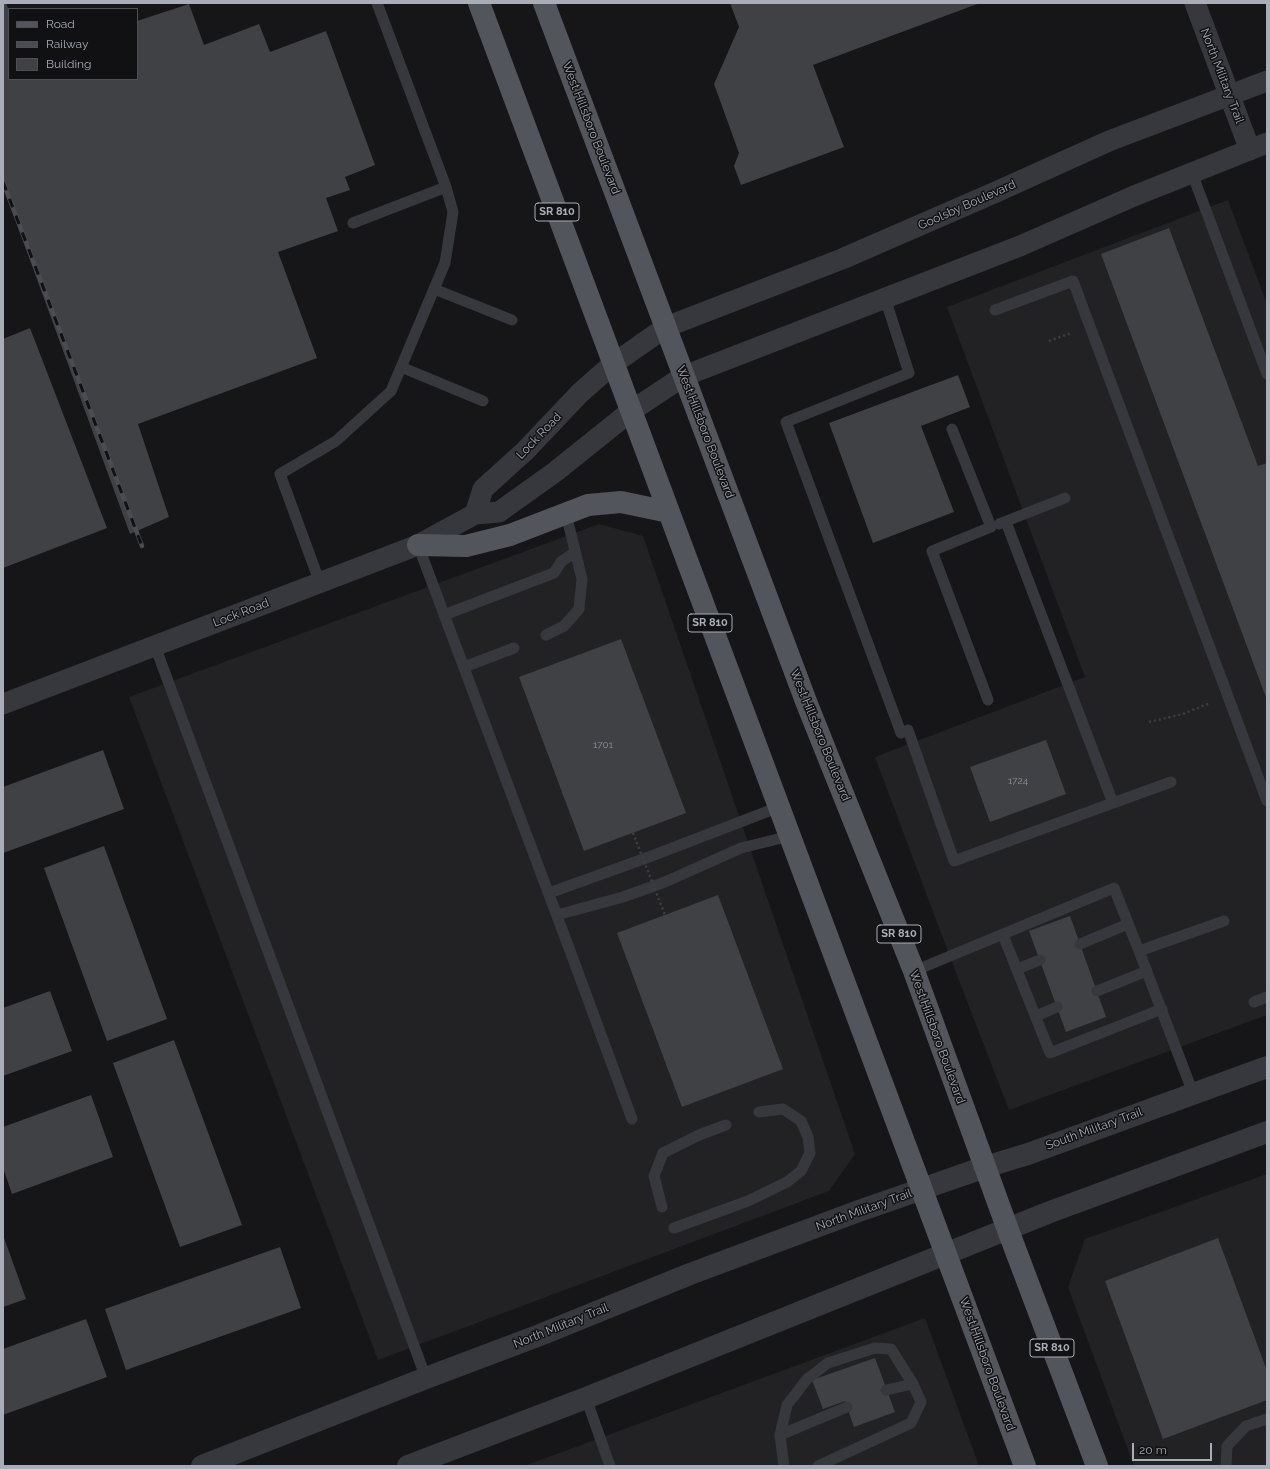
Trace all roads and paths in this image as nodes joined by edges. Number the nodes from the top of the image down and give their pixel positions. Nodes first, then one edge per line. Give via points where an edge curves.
1 (377, 3) edge
2 (479, 3) edge
3 (544, 3) edge
4 (1194, 3) edge
5 (1267, 81) edge
6 (1229, 96) junction
7 (1258, 146) edge
8 (1192, 173) junction
9 (446, 187) junction
10 (353, 223) dead end
11 (434, 289) junction
12 (885, 298) junction
13 (995, 310) dead end
14 (512, 320) dead end
15 (666, 327) junction
16 (613, 364) junction
17 (401, 367) junction
18 (1267, 374) edge
19 (684, 376) junction
20 (483, 401) dead end
21 (631, 411) junction
22 (952, 429) dead end
23 (1065, 498) dead end
24 (669, 512) junction
25 (475, 514) junction
26 (566, 514) junction
27 (1006, 522) junction
28 (991, 527) junction
29 (418, 545) junction
30 (575, 552) junction
31 (320, 582) junction
32 (444, 616) junction
33 (546, 635) dead end
34 (155, 646) junction
35 (514, 648) dead end
36 (464, 667) junction
37 (1228, 697) junction
38 (988, 700) dead end
39 (3, 704) edge
40 (1149, 722) dead end
41 (1172, 782) dead end
42 (1267, 801) edge
43 (1113, 803) junction
44 (779, 807) junction
45 (633, 833) dead end
46 (790, 836) junction
47 (549, 893) junction
48 (665, 915) dead end
49 (557, 916) junction
50 (1224, 920) dead end
51 (1128, 924) junction
52 (1003, 935) junction
53 (1080, 944) dead end
54 (1139, 951) junction
55 (1040, 960) dead end
56 (1017, 969) junction
57 (914, 971) junction
58 (1146, 971) junction
59 (1097, 991) dead end
60 (1267, 997) edge
61 (1254, 1002) dead end
62 (1057, 1007) dead end
63 (1162, 1009) junction
64 (1036, 1016) junction
65 (1267, 1067) edge
66 (1193, 1093) junction
67 (759, 1112) dead end
68 (632, 1119) dead end
69 (726, 1125) dead end
70 (1267, 1132) edge
71 (985, 1167) junction
72 (921, 1190) junction
73 (662, 1207) dead end
74 (674, 1228) dead end
75 (1008, 1230) junction
76 (946, 1255) junction
77 (426, 1378) junction
78 (913, 1384) junction
79 (886, 1390) dead end
80 (586, 1398) junction
81 (847, 1407) dead end
82 (1267, 1419) edge
83 (780, 1435) junction
84 (226, 1462) edge
85 (202, 1466) edge
86 (408, 1466) edge
87 (610, 1466) edge
88 (784, 1466) edge
89 (818, 1466) edge
90 (1025, 1466) edge
91 (1097, 1466) edge
92 (1226, 1466) edge

1 - 9 lane
2 - 16 main road, West Hillsboro Boulevard / SR 810
3 - 15 main road, West Hillsboro Boulevard / SR 810
4 - 6 street, North Military Trail
5 - 6 street, Goolsby Boulevard
6 - 7 street, North Military Trail
6 - 15 street, Goolsby Boulevard via 1109,141 842,259
7 - 8 street
8 - 12 street via 1020,246
8 - 18 lane
9 - 10 lane
9 - 11 lane via 453,212 445,263
11 - 14 lane
11 - 17 lane
12 - 19 street
12 - 43 lane via 909,373 786,422 954,861
13 - 37 lane via 1073,281
15 - 16 street, Goolsby Boulevard
15 - 19 main road, West Hillsboro Boulevard / SR 810
16 - 21 main road, West Hillsboro Boulevard / SR 810
16 - 25 street, Lock Road via 483,489
17 - 20 lane
17 - 31 lane via 391,391 336,441 280,474
19 - 21 street
19 - 57 main road, West Hillsboro Boulevard / SR 810 via 807,704
21 - 24 main road, West Hillsboro Boulevard / SR 810
21 - 25 street, Lock Road via 555,472 499,512
22 - 28 lane
23 - 27 lane
24 - 26 main road via 621,502 588,505
24 - 44 main road, West Hillsboro Boulevard / SR 810
25 - 29 street, Lock Road
26 - 29 main road via 510,535 466,546
26 - 30 lane
27 - 28 lane
27 - 43 lane
28 - 38 lane via 932,551
29 - 31 street, Lock Road
29 - 32 lane
30 - 32 lane via 561,562 554,573
30 - 33 lane via 582,579 579,609 564,626
31 - 34 street, Lock Road
32 - 36 lane
34 - 39 street, Lock Road
34 - 77 lane
35 - 36 lane
36 - 47 lane
37 - 40 path via 1183,714
37 - 42 lane
41 - 43 lane
44 - 46 main road, West Hillsboro Boulevard / SR 810
44 - 47 lane
45 - 48 path, bridge
46 - 49 lane via 741,848 665,882
46 - 72 main road, West Hillsboro Boulevard / SR 810
47 - 49 lane
49 - 68 lane
50 - 54 lane
51 - 52 lane via 1114,888
51 - 53 lane
51 - 54 lane
52 - 56 lane
52 - 57 lane
54 - 58 lane
55 - 56 lane
56 - 64 lane
57 - 71 main road, West Hillsboro Boulevard / SR 810
58 - 59 lane
58 - 63 lane
60 - 61 lane
62 - 64 lane
63 - 64 lane via 1050,1053
63 - 66 lane
65 - 66 street, South Military Trail
66 - 71 street, South Military Trail via 1028,1154
67 - 74 lane via 783,1109 801,1121 808,1137 810,1153 801,1171 787,1182 748,1201
69 - 73 lane via 663,1153 654,1176
70 - 75 street
71 - 72 street, South Military Trail
71 - 75 main road, West Hillsboro Boulevard / SR 810
72 - 76 main road, West Hillsboro Boulevard / SR 810
72 - 77 street, North Military Trail via 690,1274 540,1336
75 - 76 street
75 - 91 main road, West Hillsboro Boulevard / SR 810
76 - 80 street
76 - 90 main road, West Hillsboro Boulevard / SR 810
77 - 84 street, North Military Trail
78 - 79 lane
78 - 83 lane via 890,1349 875,1348 828,1363 806,1379 787,1405
78 - 89 lane via 921,1402 911,1423
80 - 86 street
80 - 87 lane
81 - 83 lane
82 - 92 lane via 1246,1426 1227,1446
83 - 88 lane
84 - 85 street, North Military Trail

